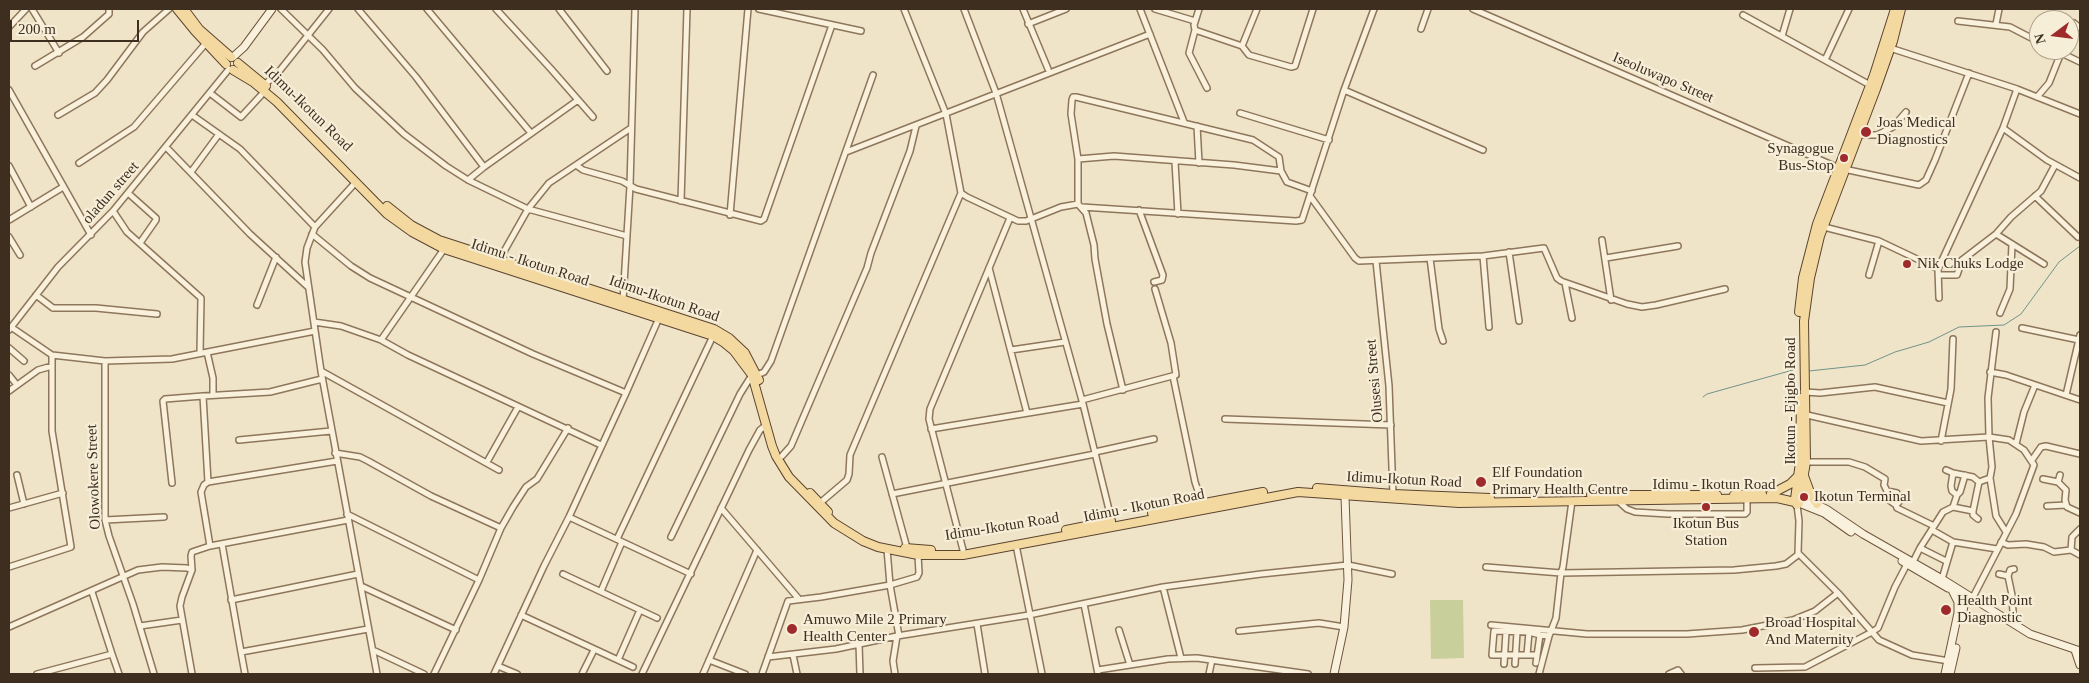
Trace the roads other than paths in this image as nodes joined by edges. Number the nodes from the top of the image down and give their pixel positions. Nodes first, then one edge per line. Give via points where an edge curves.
1 (26, 9) edge
2 (32, 9) edge
3 (109, 9) edge
4 (169, 9) edge
5 (177, 9) edge
6 (184, 9) edge
7 (272, 9) edge
8 (281, 9) edge
9 (329, 9) edge
10 (358, 9) edge
11 (427, 9) edge
12 (496, 9) edge
13 (559, 9) edge
14 (635, 9) edge
15 (687, 9) edge
16 (748, 9) edge
17 (759, 9) edge
18 (904, 9) edge
19 (964, 9) edge
20 (1022, 9) edge
21 (1066, 9) edge
22 (1140, 9) edge
23 (1155, 9) edge
24 (1199, 9) edge
25 (1257, 9) edge
26 (1313, 9) edge
27 (1374, 9) edge
28 (1428, 9) edge
29 (1472, 9) edge
30 (1790, 9) edge
31 (1849, 9) edge
32 (1895, 9) edge
33 (1901, 9) edge
34 (1999, 9) edge
35 (1743, 15) dead end
36 (1195, 21) junction
37 (1958, 21) dead end
38 (1028, 24) junction
39 (1996, 24) junction
40 (832, 25) junction
41 (9, 27) edge
42 (1421, 29) dead end
43 (1195, 30) junction
44 (861, 31) dead end
45 (1150, 34) junction
46 (307, 35) junction
47 (1782, 36) junction
48 (2029, 37) edge
49 (206, 43) junction
50 (1242, 46) junction
51 (1890, 48) junction
52 (59, 53) junction
53 (1824, 60) junction
54 (2058, 60) edge
55 (232, 63) junction
56 (35, 66) dead end
57 (1048, 69) dead end
58 (606, 71) dead end
59 (1970, 73) junction
60 (873, 75) dead end
61 (1870, 85) junction
62 (265, 88) junction
63 (1207, 88) dead end
64 (2017, 89) junction
65 (9, 90) edge
66 (1344, 90) junction
67 (210, 93) junction
68 (996, 93) junction
69 (2037, 97) junction
70 (578, 100) junction
71 (1906, 112) dead end
72 (1240, 113) dead end
73 (946, 114) junction
74 (2080, 114) edge
75 (58, 115) dead end
76 (192, 115) junction
77 (593, 117) dead end
78 (1184, 122) junction
79 (916, 126) junction
80 (1197, 126) junction
81 (631, 128) junction
82 (2003, 128) junction
83 (531, 133) junction
84 (219, 134) junction
85 (1858, 135) junction
86 (1329, 140) junction
87 (166, 147) junction
88 (1482, 150) dead end
89 (846, 152) junction
90 (1078, 159) junction
91 (79, 162) dead end
92 (1175, 162) junction
93 (1199, 163) junction
94 (2055, 164) junction
95 (576, 165) junction
96 (9, 166) edge
97 (484, 167) junction
98 (1842, 168) junction
99 (1281, 171) junction
100 (191, 172) junction
101 (2080, 178) edge
102 (468, 180) junction
103 (356, 182) junction
104 (630, 186) junction
105 (63, 187) junction
106 (128, 193) junction
107 (961, 193) junction
108 (1311, 193) junction
109 (2036, 196) junction
110 (681, 201) junction
111 (1080, 206) junction
112 (31, 207) junction
113 (528, 209) junction
114 (1139, 210) junction
115 (113, 211) junction
116 (1178, 214) junction
117 (730, 215) junction
118 (1010, 218) junction
119 (1031, 219) junction
120 (9, 220) edge
121 (1824, 226) junction
122 (315, 227) junction
123 (312, 234) junction
124 (1996, 234) junction
125 (91, 236) junction
126 (627, 236) junction
127 (9, 237) edge
128 (2078, 237) dead end
129 (1602, 240) dead end
130 (1816, 240) junction
131 (1879, 241) junction
132 (140, 243) junction
133 (2012, 244) junction
134 (1678, 246) dead end
135 (444, 249) junction
136 (1509, 252) junction
137 (20, 255) dead end
138 (1483, 256) junction
139 (276, 257) junction
140 (1430, 258) junction
141 (1606, 258) junction
142 (1376, 261) junction
143 (496, 262) junction
144 (2044, 264) dead end
145 (988, 268) junction
146 (1938, 272) junction
147 (1869, 274) dead end
148 (1565, 283) junction
149 (308, 287) junction
150 (1725, 290) dead end
151 (36, 295) junction
152 (412, 297) junction
153 (1939, 298) dead end
154 (623, 300) junction
155 (1611, 300) junction
156 (257, 305) dead end
157 (2000, 313) dead end
158 (157, 314) dead end
159 (659, 318) junction
160 (1572, 318) dead end
161 (1519, 321) dead end
162 (314, 322) junction
163 (1489, 327) dead end
164 (2022, 328) dead end
165 (10, 329) edge
166 (315, 331) junction
167 (1996, 332) dead end
168 (713, 336) junction
169 (2080, 338) edge
170 (1953, 339) dead end
171 (382, 340) junction
172 (1442, 341) dead end
173 (1065, 342) junction
174 (9, 348) edge
175 (1011, 350) junction
176 (207, 352) junction
177 (200, 353) junction
178 (52, 355) junction
179 (24, 361) dead end
180 (105, 362) junction
181 (52, 366) junction
182 (321, 371) junction
183 (1990, 372) junction
184 (9, 375) edge
185 (755, 375) junction
186 (1173, 376) junction
187 (322, 379) junction
188 (17, 385) junction
189 (2035, 385) junction
190 (9, 390) edge
191 (1122, 390) junction
192 (1805, 392) junction
193 (626, 393) junction
194 (213, 394) junction
195 (2066, 395) junction
196 (203, 396) junction
197 (2080, 400) edge
198 (1082, 402) junction
199 (1948, 402) junction
200 (518, 407) junction
201 (1027, 413) junction
202 (1806, 415) junction
203 (1225, 419) dead end
204 (766, 425) junction
205 (1391, 425) junction
206 (568, 428) junction
207 (931, 429) junction
208 (331, 431) junction
209 (1989, 437) junction
210 (1154, 439) dead end
211 (239, 440) dead end
212 (1941, 441) junction
213 (601, 444) junction
214 (2016, 444) junction
215 (335, 453) junction
216 (1095, 453) junction
217 (2080, 454) edge
218 (782, 456) junction
219 (882, 457) dead end
220 (2032, 460) junction
221 (337, 461) junction
222 (487, 462) junction
223 (1806, 462) junction
224 (499, 470) dead end
225 (1946, 470) dead end
226 (1953, 473) junction
227 (17, 475) dead end
228 (1965, 475) junction
229 (2060, 475) dead end
230 (1801, 476) junction
231 (1990, 478) junction
232 (2044, 479) dead end
233 (172, 482) dead end
234 (208, 482) junction
235 (1979, 482) junction
236 (2058, 482) junction
237 (946, 483) junction
238 (1887, 491) junction
239 (63, 493) junction
240 (892, 494) junction
241 (1771, 494) junction
242 (1957, 495) junction
243 (1345, 496) junction
244 (1393, 497) junction
245 (1558, 499) junction
246 (1617, 500) junction
247 (1747, 500) junction
248 (1798, 500) junction
249 (815, 501) junction
250 (1572, 501) junction
251 (1202, 503) junction
252 (24, 504) junction
253 (1817, 504) junction
254 (2066, 504) junction
255 (1896, 505) junction
256 (2047, 506) dead end
257 (1954, 507) junction
258 (9, 508) edge
259 (721, 508) junction
260 (1973, 511) junction
261 (2080, 513) edge
262 (164, 517) dead end
263 (348, 517) junction
264 (569, 517) junction
265 (1978, 519) dead end
266 (106, 520) junction
267 (1112, 524) junction
268 (501, 528) junction
269 (1933, 528) junction
270 (2080, 529) edge
271 (2006, 532) junction
272 (671, 537) dead end
273 (620, 540) junction
274 (1953, 542) junction
275 (2001, 542) junction
276 (222, 544) junction
277 (1016, 545) junction
278 (210, 546) junction
279 (907, 548) junction
280 (1920, 548) junction
281 (887, 549) junction
282 (1997, 549) junction
283 (757, 550) junction
284 (963, 550) junction
285 (2071, 550) junction
286 (1799, 554) junction
287 (918, 555) junction
288 (2080, 555) edge
289 (1946, 562) junction
290 (1910, 563) junction
291 (1348, 565) junction
292 (9, 567) edge
293 (1486, 567) dead end
294 (2014, 568) dead end
295 (192, 570) junction
296 (1561, 573) junction
297 (358, 574) junction
298 (563, 574) dead end
299 (691, 574) junction
300 (1392, 574) dead end
301 (1998, 574) dead end
302 (123, 576) junction
303 (2008, 576) junction
304 (1942, 579) junction
305 (478, 580) junction
306 (890, 585) junction
307 (360, 586) junction
308 (1163, 587) junction
309 (601, 591) junction
310 (92, 592) junction
311 (1838, 593) junction
312 (798, 598) junction
313 (1966, 599) junction
314 (231, 600) junction
315 (1084, 604) junction
316 (640, 610) junction
317 (521, 615) junction
318 (1029, 615) junction
319 (657, 618) dead end
320 (182, 620) junction
321 (2008, 620) junction
322 (977, 624) junction
323 (1491, 625) dead end
324 (140, 626) junction
325 (9, 627) edge
326 (1344, 627) junction
327 (368, 629) junction
328 (456, 630) junction
329 (1120, 630) dead end
330 (1239, 630) dead end
331 (1552, 630) junction
332 (1506, 632) junction
333 (1517, 632) junction
334 (1529, 632) junction
335 (1872, 632) junction
336 (1540, 634) junction
337 (898, 636) junction
338 (1549, 636) junction
339 (859, 644) junction
340 (372, 650) junction
341 (594, 650) junction
342 (241, 652) junction
343 (2078, 652) edge
344 (112, 654) junction
345 (793, 655) junction
346 (1504, 655) junction
347 (1516, 655) junction
348 (1527, 655) junction
349 (1537, 655) junction
350 (768, 657) junction
351 (1181, 658) junction
352 (618, 660) junction
353 (709, 660) junction
354 (1212, 660) junction
355 (1949, 661) junction
356 (1536, 663) dead end
357 (1504, 664) dead end
358 (1515, 664) dead end
359 (1130, 665) junction
360 (2080, 665) edge
361 (498, 666) junction
362 (633, 667) dead end
363 (1755, 668) dead end
364 (1098, 672) edge
365 (1268, 672) edge
366 (437, 673) edge
367 (37, 674) edge
368 (119, 674) edge
369 (154, 674) edge
370 (192, 674) edge
371 (245, 674) edge
372 (376, 674) edge
373 (424, 674) edge
374 (494, 674) edge
375 (517, 674) edge
376 (582, 674) edge
377 (642, 674) edge
378 (702, 674) edge
379 (744, 674) edge
380 (762, 674) edge
381 (797, 674) edge
382 (860, 674) edge
383 (895, 674) edge
384 (984, 674) edge
385 (1042, 674) edge
386 (1209, 674) edge
387 (1308, 674) edge
388 (1334, 674) edge
389 (1539, 674) edge
390 (1669, 674) edge
391 (1681, 674) edge
392 (1950, 674) edge

1 - 41 street
2 - 52 street
3 - 52 street via 109,14 83,37
4 - 75 street via 143,32 95,93
5 - 49 main road, Idimu-Ikotun Road
6 - 55 main road, Idimu-Ikotun Road
7 - 55 main road
8 - 46 street
9 - 46 street
10 - 97 street
11 - 83 street
12 - 70 street
13 - 58 street
14 - 81 street
15 - 110 street
16 - 117 street
17 - 40 street
18 - 73 street
19 - 68 street
20 - 38 street
21 - 38 street
22 - 45 street
23 - 36 street
24 - 36 street
25 - 50 street
26 - 50 street via 1295,66 1249,55
27 - 66 street
28 - 42 street
29 - 98 street, Iseoluwapo Street
30 - 47 street
31 - 53 street
32 - 61 main road, Ikotun - Ejigbo Road
33 - 51 main road, Ikotun - Ejigbo Road
34 - 39 street
35 - 47 street
36 - 43 street
37 - 39 street
38 - 57 street
39 - 48 street
40 - 44 street
40 - 117 street via 764,220 757,222
43 - 50 street
43 - 63 street via 1189,53
45 - 68 street
45 - 78 street
46 - 62 street
46 - 102 street via 355,88 404,134
47 - 53 street
49 - 55 main road, Idimu-Ikotun Road
49 - 91 street via 134,127
51 - 59 street
51 - 85 main road, Ikotun - Ejigbo Road
52 - 56 street
53 - 61 street
54 - 69 street via 2049,83
55 - 62 main road, Idimu-Ikotun Road
55 - 67 street, oladun street
59 - 64 street
59 - 98 street, Iseoluwapo Street via 1923,184
60 - 89 street
61 - 98 main road, Ikotun - Ejigbo Road
62 - 67 street via 242,117
62 - 103 main road, Idimu - Ikotun Road
62 - 143 main road, Idimu-Ikotun Road via 406,222 439,240
64 - 69 street
64 - 82 street
65 - 105 street
66 - 86 street
66 - 88 street
67 - 76 street, oladun street
68 - 73 street
68 - 119 street
69 - 74 street
70 - 77 street
70 - 83 street
71 - 85 street via 1893,128 1877,135
72 - 86 street
73 - 79 street
73 - 107 street
76 - 84 street
76 - 87 street, oladun street
78 - 80 street
78 - 90 street via 1073,97 1071,114
79 - 89 street
79 - 218 street via 867,268 791,446
80 - 93 street
80 - 99 street via 1253,140 1279,157
81 - 95 street
81 - 104 street
82 - 94 street
82 - 146 street
83 - 97 street
84 - 100 street
84 - 122 street via 240,149
85 - 98 main road, Ikotun - Ejigbo Road
86 - 108 street
87 - 100 street
87 - 106 street, oladun street
89 - 185 street via 771,361 764,372
90 - 92 street via 1114,156
90 - 111 street
92 - 93 street
92 - 116 street
93 - 99 street
94 - 101 street
94 - 109 street
95 - 104 street
95 - 113 street via 549,183
96 - 112 street
97 - 102 street
98 - 121 main road, Ikotun - Ejigbo Road
98 - 130 main road, Ikotun - Ejigbo Road
99 - 108 street via 1287,182
100 - 139 street
102 - 113 street
103 - 122 street
103 - 135 main road, Idimu - Ikotun Road via 398,223
104 - 110 street
104 - 126 street
105 - 112 street
105 - 125 street
106 - 115 street, oladun street
106 - 132 street via 156,218
107 - 118 street
107 - 249 street via 850,455 847,480
108 - 116 street via 1304,217 1296,221
108 - 142 street via 1355,258 1363,262
109 - 124 street
109 - 128 street
110 - 117 street
111 - 114 street
111 - 119 street via 1061,207
111 - 191 street via 1090,226
112 - 120 street
113 - 126 street
113 - 143 street
114 - 116 street
114 - 186 street via 1163,275 1155,285 1171,343 1176,372
115 - 125 street, oladun street
115 - 132 street via 124,228
118 - 119 street
118 - 145 street
119 - 173 street
121 - 130 main road, Ikotun - Ejigbo Road
121 - 131 street
122 - 123 street
123 - 149 street via 305,255
123 - 152 street via 360,273
124 - 133 street
124 - 146 street via 1962,260 1957,275
125 - 151 street, oladun street via 58,267
126 - 154 street
127 - 137 street
129 - 141 street
130 - 192 main road, Ikotun - Ejigbo Road via 1804,308
130 - 230 main road, Ikotun - Ejigbo Road via 1802,285 1799,311
131 - 146 street
131 - 147 street
132 - 177 street via 201,298
133 - 144 street
133 - 157 street via 2010,289
134 - 141 street
135 - 143 main road, Idimu - Ikotun Road
135 - 152 street
136 - 138 street
136 - 148 street via 1544,248 1557,278
136 - 161 street
138 - 140 street
138 - 163 street
139 - 149 street
139 - 156 street
140 - 142 street
140 - 172 street
141 - 155 street
142 - 205 street, Olusesi Street
143 - 154 main road, Idimu-Ikotun Road
143 - 159 main road, Idimu - Ikotun Road
145 - 175 street
145 - 207 street via 930,409
146 - 153 street
148 - 155 street
148 - 160 street
149 - 162 street
150 - 155 street via 1642,306
151 - 158 street via 53,308
151 - 165 street, oladun street
152 - 171 street
152 - 193 street
154 - 185 main road, Idimu-Ikotun Road via 723,334 745,353
159 - 168 main road, Idimu - Ikotun Road
159 - 193 street
162 - 166 street
162 - 171 street via 341,326
164 - 169 street
165 - 178 street
166 - 176 street
166 - 182 street
167 - 183 street
168 - 185 main road, Idimu - Ikotun Road via 734,351
168 - 273 street
169 - 195 street
170 - 199 street
171 - 200 street
173 - 175 street
173 - 198 street
174 - 179 street
175 - 201 street
176 - 177 street
176 - 194 street
177 - 180 street via 161,361
178 - 180 street
178 - 181 street
180 - 266 street, Olowokere Street
181 - 188 street via 38,370
181 - 239 street via 51,423
182 - 187 street
182 - 222 street
183 - 189 street
183 - 209 street
184 - 188 street
185 - 204 main road, Idimu - Ikotun Road
185 - 218 main road, Idimu-Ikotun Road
185 - 272 street via 744,385
186 - 191 street
186 - 251 street
187 - 194 street via 270,392
187 - 208 street
188 - 190 street
189 - 195 street
189 - 214 street
191 - 198 street
192 - 199 street via 1875,387
192 - 202 main road, Ikotun - Ejigbo Road
193 - 213 street
194 - 196 street
195 - 197 street
196 - 233 street via 165,398 163,401
196 - 234 street
198 - 201 street
198 - 216 street
199 - 212 street
200 - 206 street
200 - 222 street
201 - 207 street
202 - 212 street via 1921,441
202 - 223 main road, Ikotun - Ejigbo Road
203 - 205 street
204 - 249 main road, Idimu - Ikotun Road via 779,462 795,485
204 - 259 street via 757,436
205 - 244 street, Olusesi Street
206 - 213 street
206 - 268 street via 537,479 526,487
207 - 237 street
208 - 211 street
208 - 215 street
209 - 212 street
209 - 214 street
209 - 231 street
210 - 216 street
213 - 264 street
214 - 220 street
215 - 221 street
215 - 268 street via 360,457 431,496
216 - 237 street
216 - 267 street
217 - 220 street via 2046,446 2041,447
218 - 249 main road, Idimu-Ikotun Road
219 - 240 street
220 - 271 street via 2031,473
221 - 234 street
221 - 263 street
222 - 224 street
223 - 230 main road, Ikotun - Ejigbo Road
223 - 238 street via 1857,464 1882,476
225 - 226 street
226 - 228 street
226 - 242 street via 1951,486
227 - 252 street
228 - 235 street
228 - 242 street
229 - 236 street
230 - 241 main road
230 - 248 main road, Ikotun - Ejigbo Road
230 - 253 main road
231 - 235 street
231 - 271 street via 1996,516
232 - 236 street
234 - 278 street via 201,492
235 - 260 street
236 - 254 street via 2066,490
237 - 240 street
237 - 284 street
238 - 255 street via 1886,498
238 - 255 street via 1897,493 1899,502
239 - 252 street
239 - 292 street via 71,547
240 - 279 street
241 - 245 main road, Idimu-Ikotun Road
241 - 248 main road, Idimu-Ikotun Road via 1785,494
242 - 257 street
243 - 244 main road, Idimu - Ikotun Road
243 - 267 main road, Idimu - Ikotun Road via 1285,493
243 - 291 main road
244 - 245 main road, Idimu-Ikotun Road
244 - 251 main road, Idimu-Ikotun Road via 1290,488
245 - 250 main road, Idimu - Ikotun Road
246 - 247 main road, Idimu - Ikotun Road
246 - 247 street via 1635,512 1668,514 1745,514
246 - 250 main road, Idimu - Ikotun Road
247 - 248 main road, Idimu - Ikotun Road
248 - 253 main road
248 - 286 street via 1796,550
248 - 290 main road
249 - 279 main road, Idimu-Ikotun Road via 864,536
249 - 281 main road, Idimu - Ikotun Road via 834,523 854,537
250 - 296 street
251 - 267 main road, Idimu-Ikotun Road
252 - 258 street
253 - 290 main road
254 - 256 street
254 - 261 street
255 - 269 street via 1899,510
257 - 260 street
257 - 269 street via 1943,512
259 - 283 street
259 - 299 street
260 - 265 street
262 - 266 street
263 - 276 street
263 - 297 street
263 - 305 street
264 - 273 street
264 - 317 street
266 - 302 street, Olowokere Street
267 - 277 main road, Idimu - Ikotun Road
267 - 284 main road, Idimu-Ikotun Road
268 - 305 street
269 - 274 street
269 - 280 street
270 - 285 street via 2072,537
271 - 275 street
273 - 299 street
273 - 309 street
274 - 282 street
274 - 289 street
275 - 282 street
275 - 285 street via 2026,544 2054,552
276 - 278 street
276 - 314 street
277 - 287 main road, Idimu - Ikotun Road via 963,555
277 - 318 street
278 - 295 street via 192,552
279 - 284 main road, Idimu-Ikotun Road
280 - 289 street
280 - 290 street
281 - 287 main road, Idimu - Ikotun Road
281 - 306 street
282 - 313 street
283 - 312 street
283 - 353 street
285 - 288 street
286 - 296 street via 1786,564 1763,568
286 - 311 street
287 - 306 street via 919,576
289 - 304 street
290 - 304 main road
290 - 313 main road
290 - 335 street via 1895,587 1878,628
291 - 300 street
291 - 308 street
291 - 326 main road
293 - 296 street
294 - 303 street
295 - 302 street via 162,567
295 - 320 street via 180,602
296 - 331 street
297 - 307 street
297 - 314 street
298 - 309 street
299 - 377 street
301 - 303 street
302 - 310 street
302 - 324 street, Olowokere Street
303 - 321 street via 2013,612
304 - 313 main road
305 - 328 street
306 - 312 street
306 - 337 street
307 - 327 street
307 - 328 street
308 - 315 street
308 - 351 street
309 - 316 street
310 - 325 street
310 - 344 street
311 - 331 street via 1814,611 1793,620 1742,630 1687,634 1588,634
311 - 335 street
312 - 350 street via 785,605
313 - 321 main road
313 - 343 main road via 2028,635
313 - 355 main road via 1958,613
313 - 392 main road
314 - 342 street
315 - 318 street
315 - 364 street
316 - 319 street
316 - 352 street
317 - 341 street
317 - 361 street
318 - 322 street
318 - 385 street
320 - 324 street
320 - 370 street
321 - 343 main road via 2037,637
322 - 337 street
322 - 384 street
323 - 331 street
324 - 369 street, Olowokere Street
326 - 330 street via 1319,623
326 - 388 main road
327 - 340 street
327 - 342 street
328 - 366 street
329 - 359 street
331 - 338 street
332 - 333 street
332 - 346 street
332 - 346 street via 1494,632 1492,655
333 - 334 street
333 - 347 street
334 - 336 street
334 - 348 street
335 - 355 street via 1879,640 1912,655
335 - 363 street via 1805,667
336 - 338 street
336 - 349 street
337 - 339 street
337 - 383 street via 892,661
338 - 389 street
339 - 345 street
339 - 382 street
340 - 372 street
340 - 373 street
341 - 352 street
341 - 376 street
342 - 371 street
343 - 360 main road
344 - 367 street
344 - 368 street
345 - 350 street
345 - 381 street
346 - 347 street
346 - 357 street
347 - 348 street
347 - 358 street
348 - 349 street
349 - 356 street
350 - 380 street
351 - 354 street
351 - 359 street
352 - 362 street
353 - 378 street
353 - 379 street
354 - 365 street
354 - 386 street
355 - 392 main road
359 - 364 street
361 - 374 street
361 - 375 street
365 - 387 street
390 - 391 street via 1678,670

